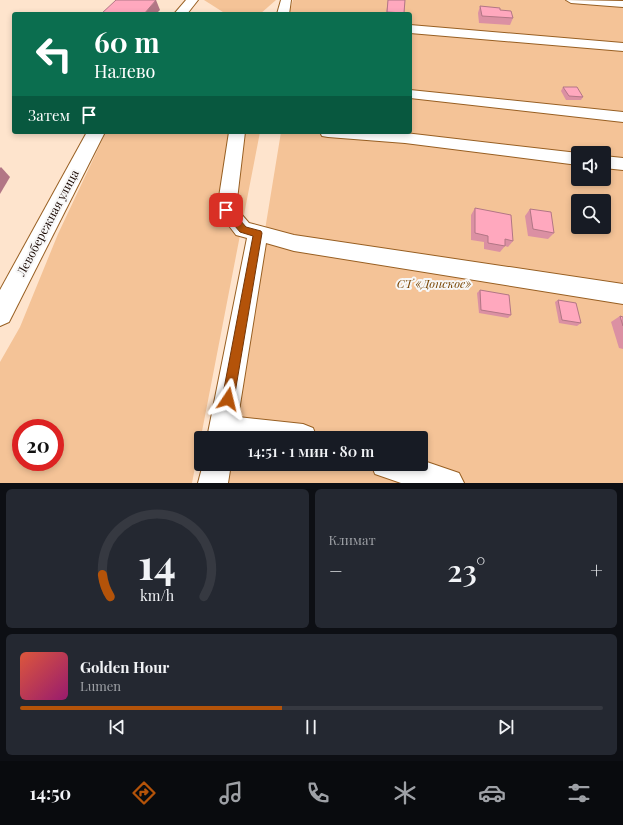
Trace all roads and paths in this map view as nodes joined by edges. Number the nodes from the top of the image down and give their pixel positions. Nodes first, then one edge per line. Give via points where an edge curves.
1 (192, 0) edge
2 (286, 0) edge
3 (570, 0) edge
4 (623, 4) edge
5 (182, 12) edge
6 (283, 12) edge
7 (412, 29) edge
8 (623, 47) edge
9 (412, 94) edge
10 (623, 117) edge
11 (95, 134) edge
12 (237, 134) edge
13 (354, 134) edge
14 (571, 158) edge
15 (611, 163) edge
16 (623, 164) edge
17 (258, 233) junction
18 (623, 294) edge
19 (0, 314) edge
20 (223, 431) edge
21 (216, 471) edge
22 (409, 471) edge
23 (213, 483) edge
24 (449, 483) edge

1 - 5 main road
2 - 6 lane
3 - 4 lane
7 - 8 lane
9 - 10 lane
11 - 19 main road, Левобережная улица
12 - 17 lane via 226,210 243,229
13 - 14 lane
15 - 16 lane
17 - 18 lane via 294,243
17 - 20 lane
21 - 23 lane
22 - 24 lane

